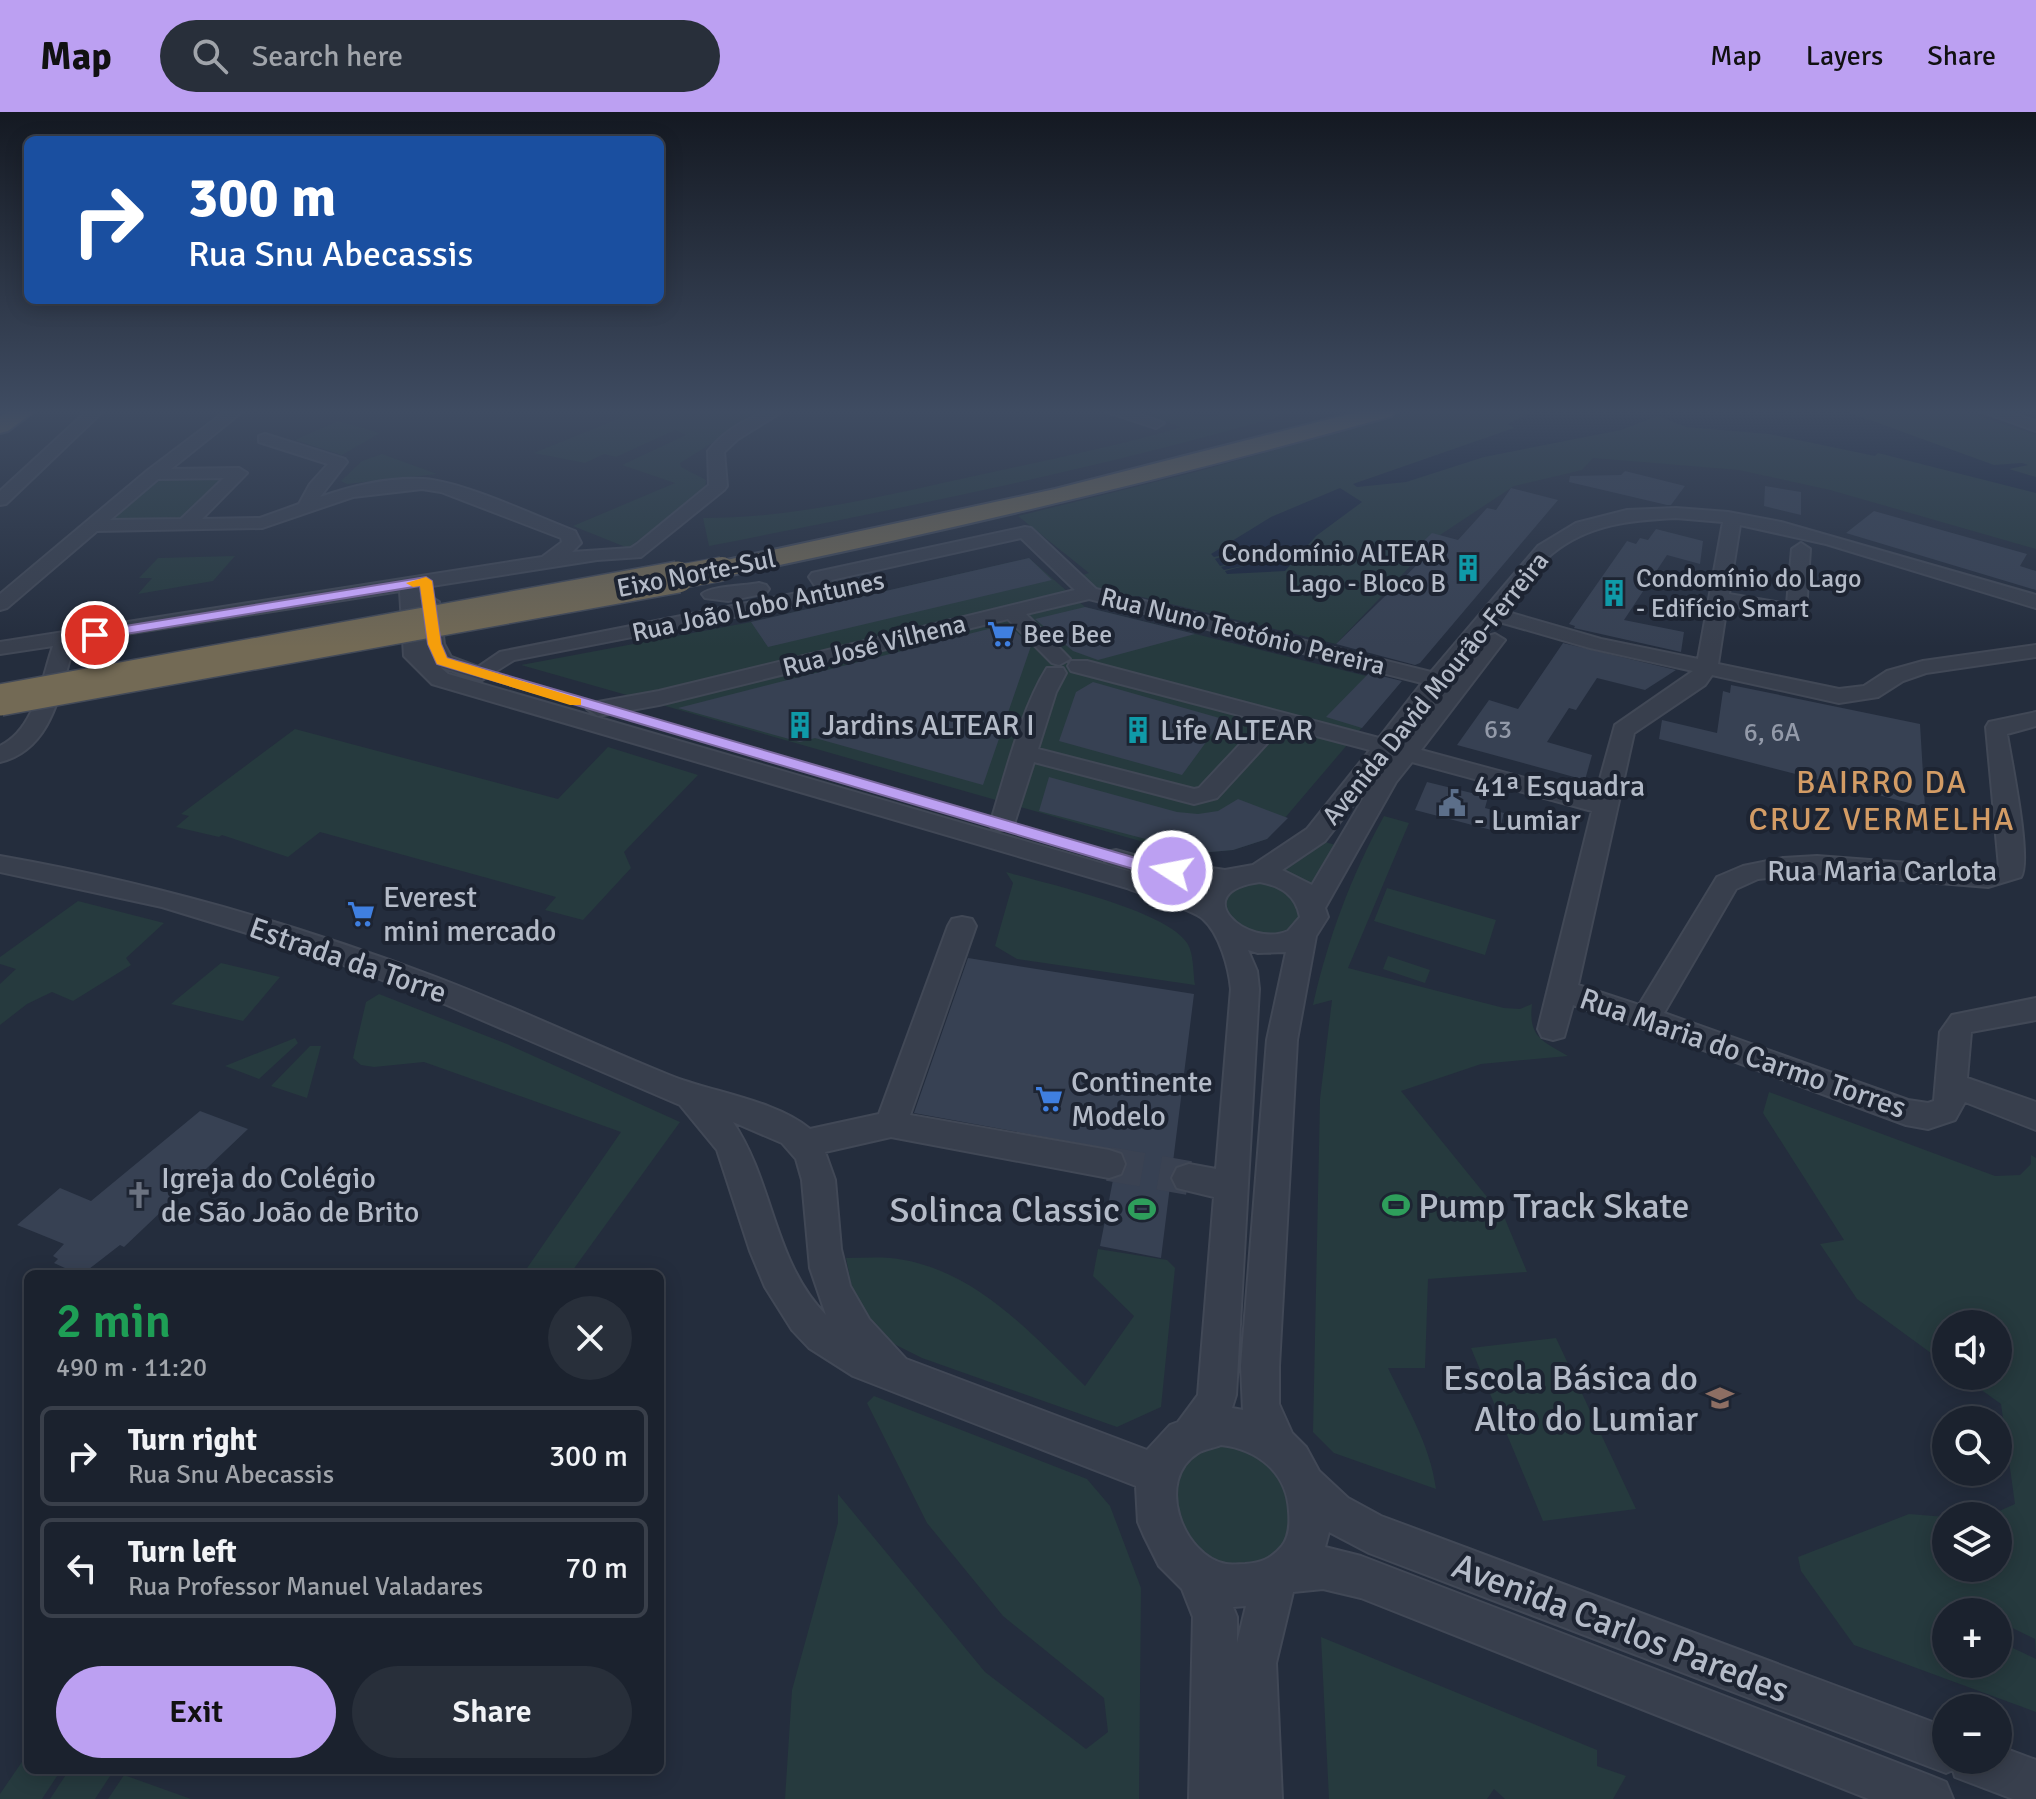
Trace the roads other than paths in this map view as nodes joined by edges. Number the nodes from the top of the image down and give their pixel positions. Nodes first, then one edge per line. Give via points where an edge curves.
1 (135, 490) edge
2 (222, 490) edge
3 (315, 490) edge
4 (363, 490) edge
5 (446, 490) edge
6 (714, 490) edge
7 (1035, 490) edge
8 (1086, 490) edge
9 (306, 508) junction
10 (1731, 524) junction
11 (185, 525) junction
12 (91, 526) junction
13 (1032, 539) joint
14 (1801, 549) dead end
15 (634, 553) junction
16 (549, 561) junction
17 (716, 573) junction
18 (824, 585) junction
19 (418, 586) junction
20 (1089, 593) junction
21 (1719, 598) junction
22 (2036, 602) edge
23 (0, 604) edge
24 (1013, 612) junction
25 (2036, 612) edge
26 (1502, 616) junction
27 (63, 644) junction
28 (0, 648) edge
29 (2036, 651) edge
30 (0, 657) edge
31 (1064, 666) junction
32 (1707, 668) junction
33 (482, 674) junction
34 (1436, 680) junction
35 (0, 683) edge
36 (659, 698) junction
37 (0, 700) edge
38 (598, 709) junction
39 (1278, 718) junction
40 (2036, 719) edge
41 (644, 722) junction
42 (1396, 750) junction
43 (1025, 753) junction
44 (0, 755) edge
45 (1605, 807) junction
46 (1002, 824) junction
47 (0, 864) edge
48 (1260, 873) junction
49 (1225, 879) junction
50 (1308, 920) junction
51 (1218, 921) junction
52 (962, 926) dead end
53 (1562, 991) junction
54 (2036, 1009) edge
55 (1646, 1018) junction
56 (1553, 1029) dead end
57 (1951, 1085) junction
58 (684, 1094) junction
59 (2036, 1117) edge
60 (891, 1124) junction
61 (804, 1144) junction
62 (1109, 1164) tunnel mouth
63 (1189, 1178) tunnel mouth
64 (1232, 1186) junction
65 (893, 1372) junction
66 (1193, 1432) junction
67 (1278, 1447) junction
68 (1157, 1474) junction
69 (1306, 1486) junction
70 (1197, 1573) junction
71 (1281, 1576) junction
72 (1932, 1745) edge
73 (2009, 1774) edge
74 (2036, 1784) edge
75 (1213, 1799) edge
76 (1258, 1799) edge
77 (1929, 1799) edge

1 - 12 street
2 - 11 street
3 - 9 street
4 - 9 street
5 - 16 street via 569,535 572,543
6 - 15 street
7 - 17 highway, Eixo Norte-Sul
8 - 17 highway, Eixo Norte-Sul
9 - 11 street via 262,523
10 - 21 street
10 - 25 street, Avenida David Mourão-Ferreira via 1808,540
10 - 26 street, Avenida David Mourão-Ferreira via 1648,523 1598,532 1568,548
11 - 12 street
12 - 23 street
13 - 18 street, Rua João Lobo Antunes
13 - 20 street, Rua Nuno Teotónio Pereira
14 - 21 street via 1796,612
15 - 16 street
15 - 19 street
16 - 19 street
17 - 18 street via 728,595
17 - 35 highway, Eixo Norte-Sul
17 - 37 highway, Eixo Norte-Sul, bridge
18 - 33 street, Rua João Lobo Antunes via 507,656
19 - 27 street
19 - 33 street via 442,661
19 - 51 street via 415,656 440,679 1136,882
20 - 24 street, Rua José Vilhena
20 - 34 street, Rua Nuno Teotónio Pereira
21 - 32 street
22 - 26 street, Avenida David Mourão-Ferreira via 1802,531 1730,517 1666,514 1600,522 1556,540
24 - 31 street
24 - 36 street, Rua José Vilhena
26 - 32 street
26 - 34 street, Avenida David Mourão-Ferreira
26 - 42 street, Avenida David Mourão-Ferreira
27 - 28 street
27 - 30 street
27 - 44 street via 36,728 22,744
29 - 32 street via 1923,667 1870,692 1839,696
31 - 39 street
31 - 43 street
32 - 45 street via 1623,730
33 - 38 street
34 - 42 street, Avenida David Mourão-Ferreira
36 - 38 street, Rua José Vilhena
36 - 41 street via 646,709
38 - 41 street
39 - 42 street
39 - 43 street via 1208,793 1194,797
40 - 55 street, Rua Maria Carlota via 1997,727 2012,871 1979,878 1787,864 1742,874 1726,883
41 - 46 street
42 - 45 street
42 - 48 street, Avenida David Mourão-Ferreira via 1316,835
42 - 50 street, Avenida David Mourão-Ferreira
43 - 46 street
45 - 53 street
46 - 49 street via 1146,867
47 - 58 street, Estrada da Torre via 144,896 345,956
48 - 49 street
48 - 50 street via 1288,881 1308,897
49 - 51 street via 1209,899
50 - 51 street via 1290,941 1257,943
50 - 67 street, Avenida David Mourão-Ferreira via 1282,1040 1261,1337 1260,1404
51 - 64 street via 1243,971 1245,989
52 - 60 street
53 - 55 street, Rua Maria do Carmo Torres
53 - 56 street
54 - 57 street via 1962,1023 1955,1032
55 - 57 street, Rua Maria do Carmo Torres via 1906,1112 1928,1116 1944,1111
57 - 59 street
58 - 61 street, Estrada da Torre via 787,1130
58 - 65 street, Estrada da Torre via 724,1129 737,1152 778,1278 802,1316 836,1348 865,1365
60 - 61 street
60 - 62 street
61 - 65 street, Estrada da Torre via 816,1171 824,1248 838,1301 855,1334
63 - 64 street
64 - 66 street via 1217,1395
65 - 68 street, Estrada da Torre
66 - 67 street via 1236,1427
66 - 68 street via 1171,1448
67 - 69 street
68 - 70 street via 1154,1504 1160,1528 1172,1550
69 - 71 street via 1310,1533 1305,1548
69 - 72 street, Avenida Carlos Paredes via 1334,1512 1369,1532
70 - 71 street via 1244,1587
70 - 75 street via 1215,1617
71 - 76 street via 1254,1663
71 - 77 street, Avenida Carlos Paredes via 1323,1568 1361,1577
73 - 74 street

